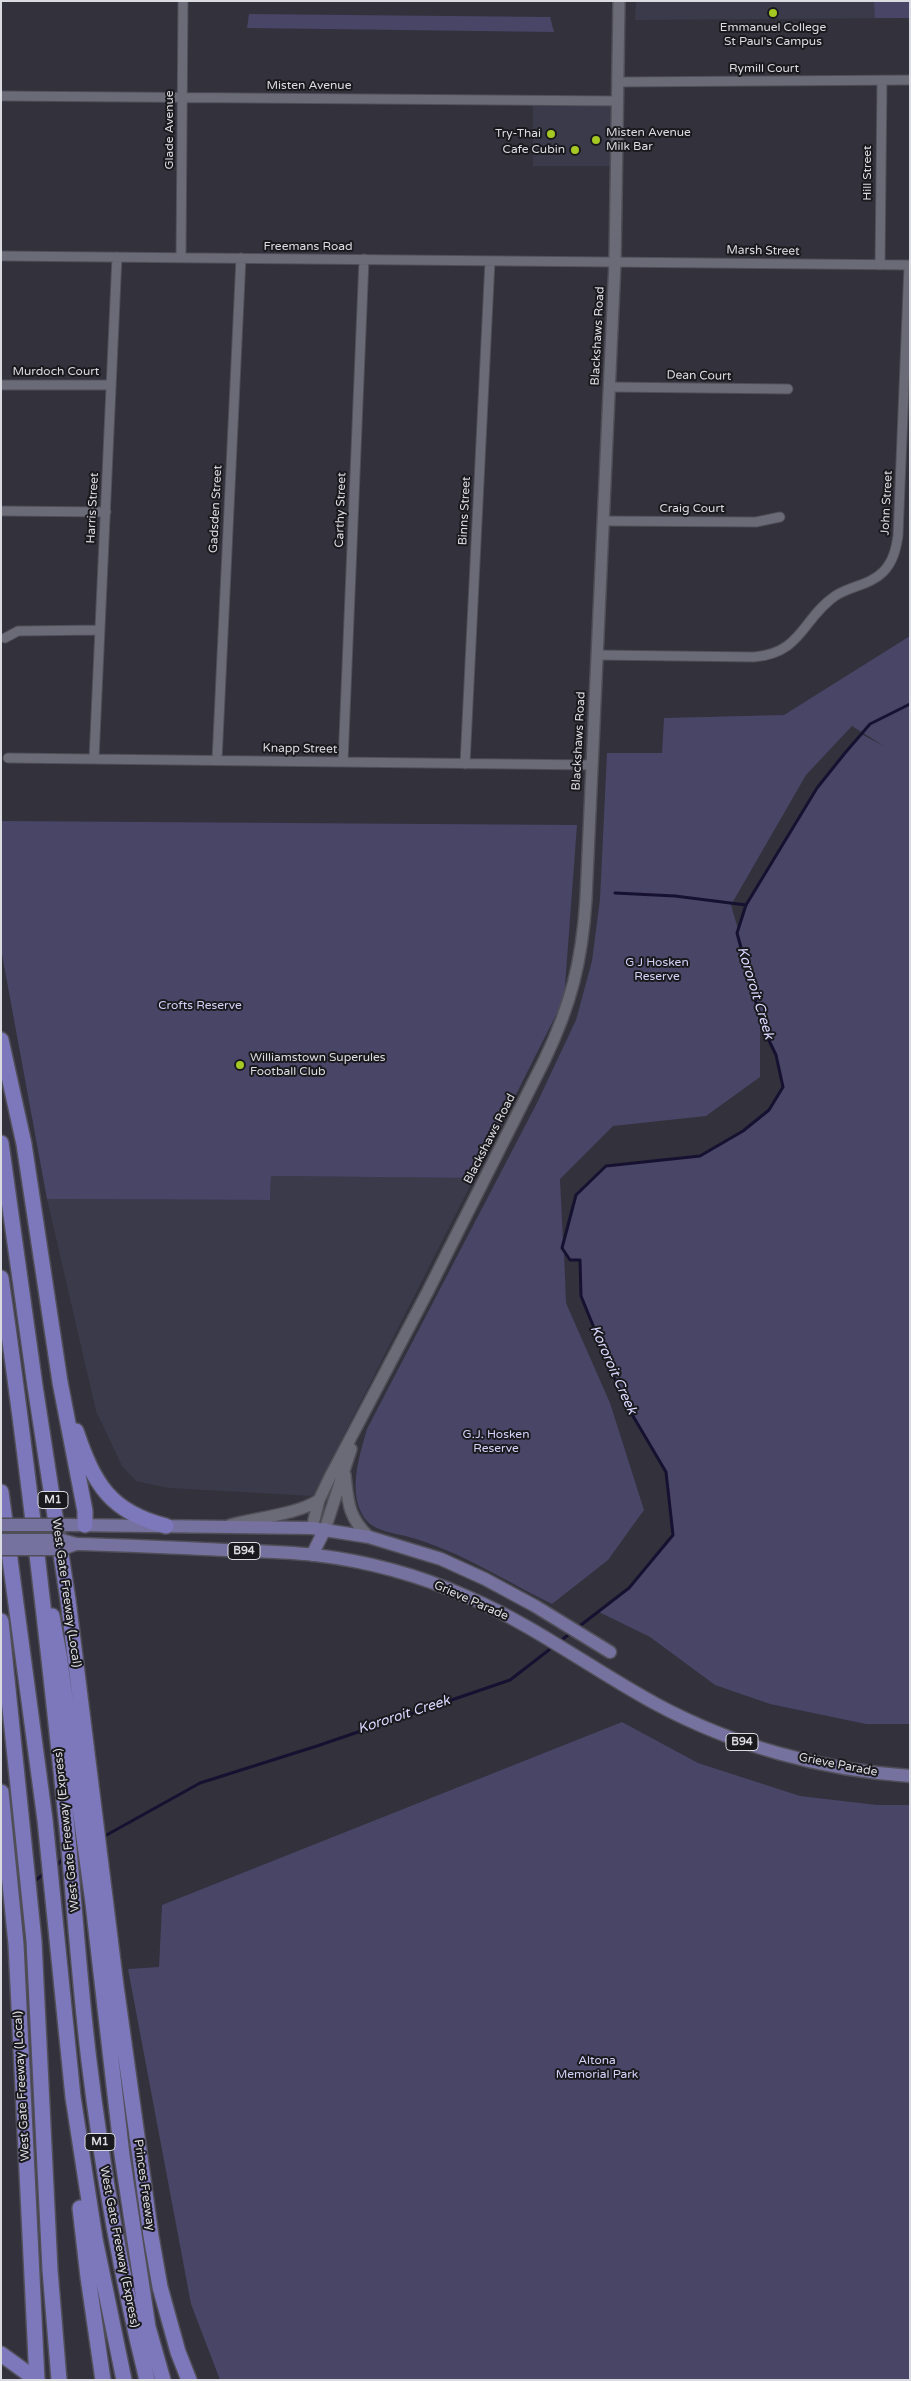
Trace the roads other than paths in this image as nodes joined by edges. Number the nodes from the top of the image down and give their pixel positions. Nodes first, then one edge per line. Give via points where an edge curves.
1 (183, 1) edge
2 (619, 1) edge
3 (910, 80) edge
4 (882, 81) junction
5 (618, 82) junction
6 (1, 96) edge
7 (182, 98) junction
8 (617, 100) junction
9 (1, 256) edge
10 (117, 258) junction
11 (181, 258) junction
12 (240, 258) junction
13 (364, 260) junction
14 (490, 261) junction
15 (616, 262) junction
16 (880, 265) junction
17 (909, 265) edge
18 (1, 385) edge
19 (111, 385) junction
20 (610, 387) junction
21 (788, 389) dead end
22 (1, 511) edge
23 (106, 512) junction
24 (780, 517) dead end
25 (603, 521) junction
26 (100, 630) junction
27 (5, 638) dead end
28 (597, 655) junction
29 (8, 758) dead end
30 (94, 759) junction
31 (217, 760) junction
32 (343, 762) junction
33 (464, 764) junction
34 (592, 764) junction
35 (1, 1040) edge
36 (1, 1143) edge
37 (1, 1278) edge
38 (60, 1382) junction
39 (356, 1430) junction
40 (344, 1471) junction
41 (1, 1492) edge
42 (319, 1500) junction
43 (85, 1524) junction
44 (1, 1525) edge
45 (166, 1526) junction
46 (228, 1526) junction
47 (312, 1528) junction
48 (325, 1529) junction
49 (369, 1537) junction
50 (1, 1540) edge
51 (76, 1544) junction
52 (1, 1549) edge
53 (312, 1555) junction
54 (1, 1621) edge
55 (610, 1652) dead end
56 (910, 1776) edge
57 (1, 1792) edge
58 (72, 1804) junction
59 (99, 1899) junction
60 (116, 1986) junction
61 (73, 2097) junction
62 (143, 2296) junction
63 (1, 2354) edge
64 (37, 2380) edge
65 (59, 2380) edge
66 (104, 2380) edge
67 (124, 2380) edge
68 (147, 2380) edge
69 (163, 2380) edge
70 (188, 2380) edge

1 - 7 street, Glade Avenue
2 - 5 main road, Blackshaws Road
3 - 4 street, Rymill Court
4 - 5 street, Rymill Court
4 - 16 street, Hill Street
5 - 8 main road, Blackshaws Road
6 - 7 street, Misten Avenue
7 - 8 street, Misten Avenue
7 - 11 street, Glade Avenue
8 - 15 main road, Blackshaws Road
9 - 10 street, Freemans Road
10 - 11 street, Freemans Road
10 - 19 street, Harris Street
11 - 12 street, Freemans Road
12 - 13 street, Freemans Road
12 - 31 street, Gadsden Street
13 - 14 street, Freemans Road
13 - 32 street, Carthy Street
14 - 15 street, Freemans Road
14 - 33 street, Binns Street
15 - 16 street, Marsh Street
15 - 20 main road, Blackshaws Road
16 - 17 street, Marsh Street
17 - 28 street, John Street via 898,536 896,551 884,571 824,604 794,641 776,653 754,657
18 - 19 street, Murdoch Court
19 - 23 street, Harris Street
20 - 21 street, Dean Court
20 - 25 main road, Blackshaws Road
22 - 23 street
23 - 26 street, Harris Street
24 - 25 street, Craig Court via 756,522
25 - 28 main road, Blackshaws Road
26 - 27 street via 18,631
26 - 30 street, Harris Street
28 - 34 main road, Blackshaws Road
29 - 30 street, Knapp Street
30 - 31 street, Knapp Street
31 - 32 street, Knapp Street
32 - 33 street, Knapp Street
33 - 34 street, Knapp Street
34 - 39 main road, Blackshaws Road via 584,929 573,991 560,1026 458,1233
35 - 38 highway via 24,1144
36 - 59 highway, West Gate Freeway (Local) / M1 via 68,1600 93,1797
37 - 58 highway, West Gate Freeway (Express) / M1
38 - 43 highway
38 - 45 highway via 80,1442 110,1497 120,1508
39 - 40 main road, Blackshaws Road
39 - 42 main road, Blackshaws Road
40 - 48 main road, Blackshaws Road
40 - 49 main road via 351,1514
41 - 61 highway, West Gate Freeway (Express) / M1 via 45,1820
42 - 46 main road via 294,1511
42 - 47 main road, Blackshaws Road
43 - 44 main road, Grieve Parade / B94, bridge
43 - 45 main road, Grieve Parade / B94
43 - 51 main road via 83,1537
45 - 46 main road, Grieve Parade / B94
46 - 47 main road, Grieve Parade / B94
47 - 48 main road, Grieve Parade / B94
47 - 53 main road
48 - 49 main road, Grieve Parade / B94
48 - 53 main road
49 - 55 main road, Grieve Parade / B94 via 441,1559 485,1579
50 - 51 main road, bridge via 62,1540
51 - 52 main road, Grieve Parade / B94, bridge via 62,1549
51 - 53 main road, Grieve Parade / B94
53 - 56 main road, Grieve Parade / B94 via 370,1566 469,1597 672,1712 752,1746 846,1769
54 - 65 highway via 34,1941 50,2270
57 - 64 highway, West Gate Freeway (Local) via 16,1944
58 - 59 highway
58 - 68 highway, West Gate Freeway (Express) / M1 via 74,1900 88,2058 119,2254
59 - 60 highway, West Gate Freeway (Local) / M1
59 - 62 highway via 120,2146
60 - 62 highway
60 - 70 highway, Princes Freeway / M1 via 160,2288
61 - 66 highway via 77,2182
61 - 67 highway, West Gate Freeway (Express) / M1 via 95,2239
62 - 69 highway
63 - 64 highway

